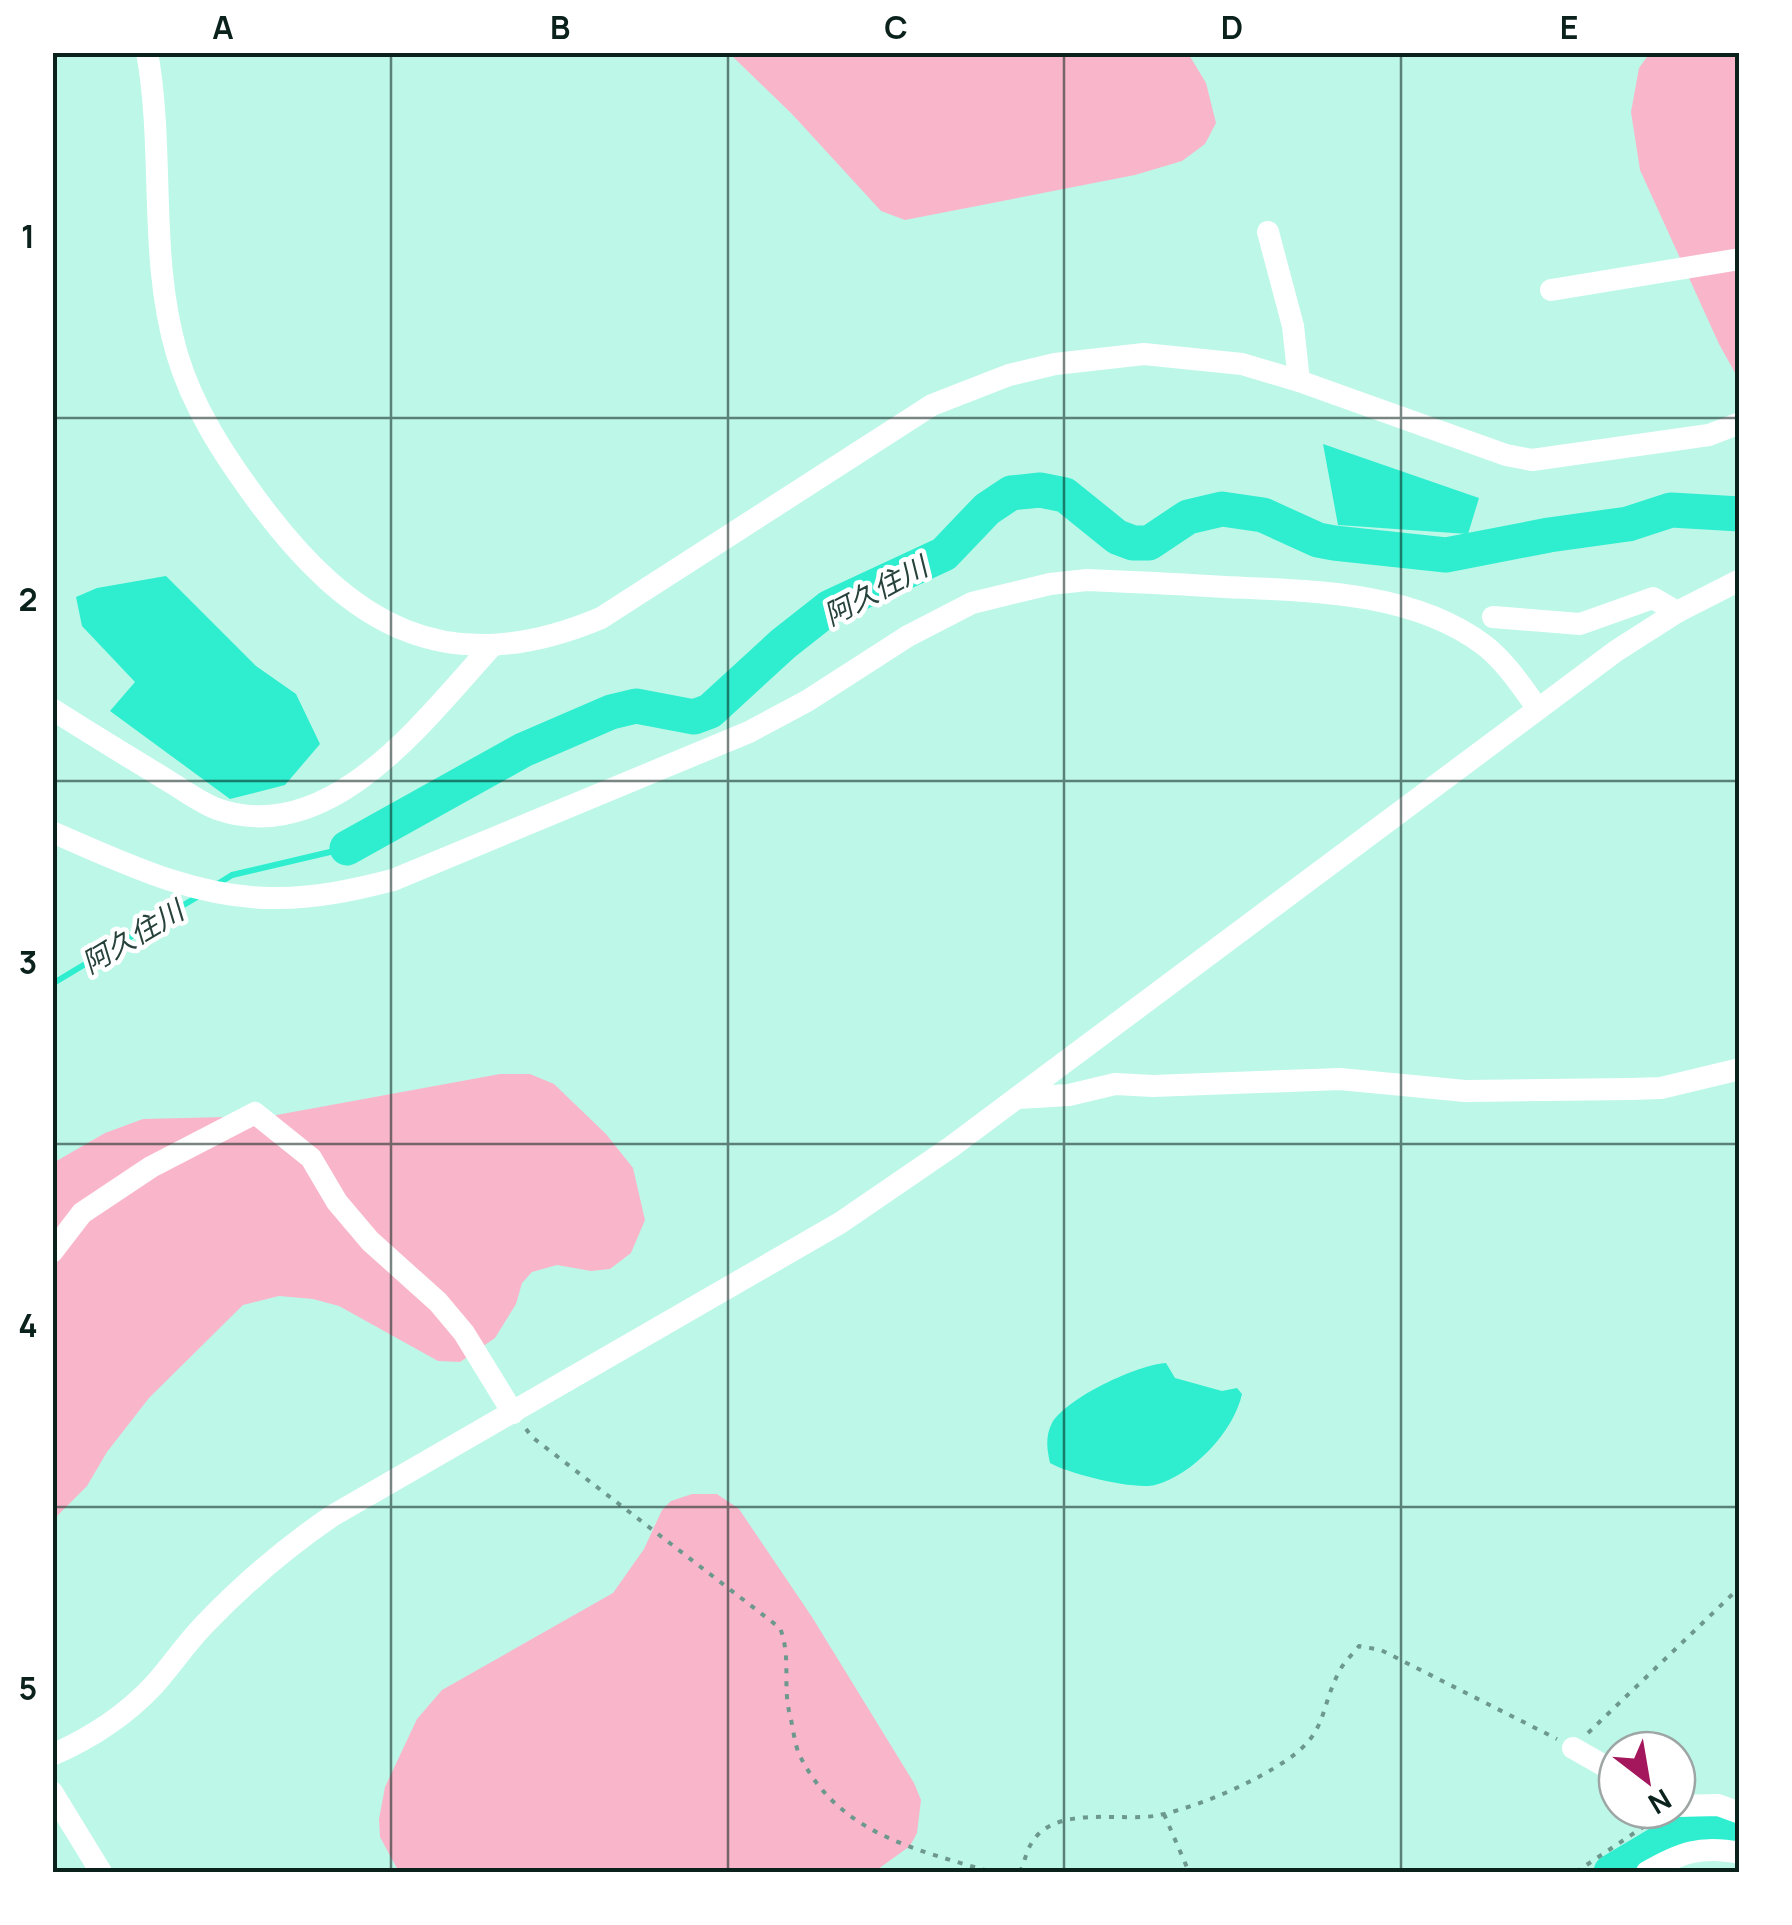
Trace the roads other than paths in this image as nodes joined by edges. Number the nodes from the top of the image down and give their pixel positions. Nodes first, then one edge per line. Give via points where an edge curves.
1 (147, 52) edge
2 (1268, 232) dead end
3 (1740, 260) edge
4 (1551, 290) dead end
5 (1299, 380) junction
6 (1740, 423) edge
7 (1734, 586) edge
8 (1677, 612) junction
9 (1493, 617) dead end
10 (491, 647) junction
11 (52, 709) edge
12 (1538, 710) junction
13 (52, 832) edge
14 (1740, 1069) edge
15 (1018, 1098) junction
16 (52, 1252) edge
17 (514, 1414) junction
18 (1573, 1748) road end
19 (52, 1755) edge
20 (1597, 1761) edge
21 (52, 1792) edge
22 (1697, 1806) edge
23 (1740, 1813) edge
24 (1740, 1852) edge
25 (101, 1872) edge
26 (1647, 1872) edge

1 - 10 street via 162,283 177,354 226,458 315,572 343,596 430,638
2 - 5 street
3 - 4 street
5 - 6 street via 1532,460 1709,434
5 - 10 street via 1242,364 1144,354 1009,375 888,430 601,618 537,641
7 - 8 street
8 - 9 street via 1653,598 1580,624
8 - 12 street
10 - 11 street via 394,752 306,810 276,817 216,809
12 - 13 street via 1488,648 1408,608 1308,593 1087,580 972,603 749,732 379,884 299,898 232,895 179,883
12 - 15 street
14 - 15 street via 1661,1088 1465,1091 1340,1079 1115,1084
15 - 17 street via 840,1224
16 - 17 street via 82,1213 151,1167 255,1114 311,1158 370,1242 447,1312
17 - 19 street via 290,1545 254,1573 152,1688 100,1730
18 - 20 street
21 - 25 street
22 - 23 street
24 - 26 street via 1678,1854

